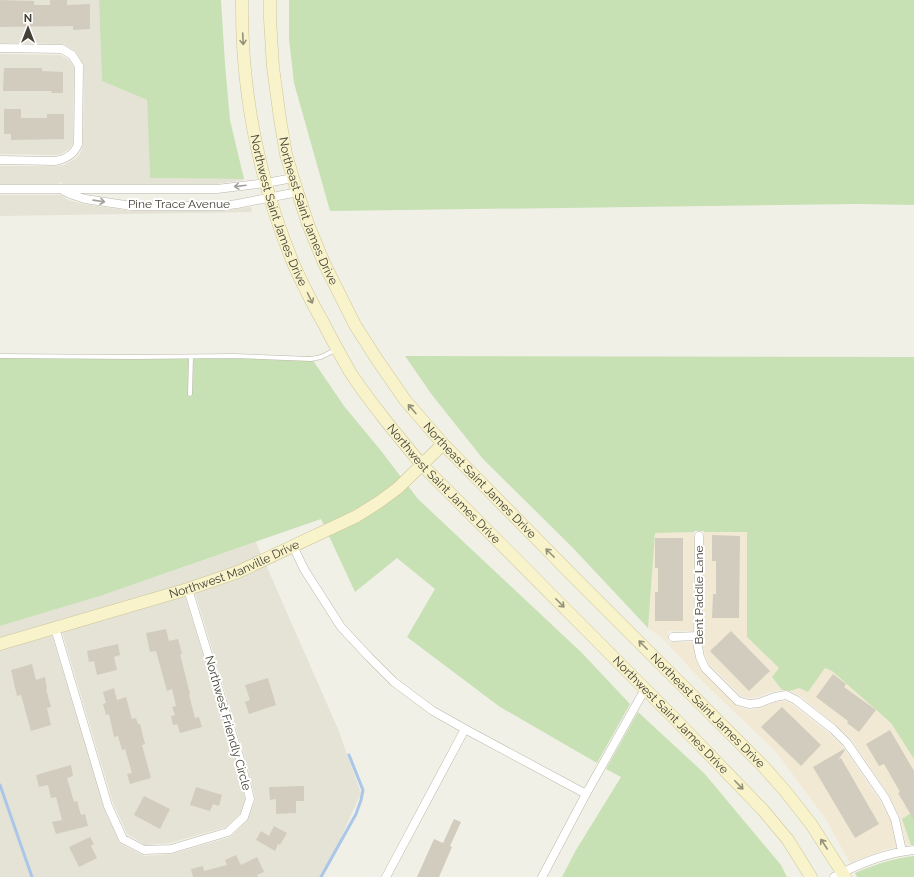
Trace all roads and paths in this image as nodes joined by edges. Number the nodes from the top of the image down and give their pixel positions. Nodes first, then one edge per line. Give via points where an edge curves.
1 (242, 0) edge
2 (270, 0) edge
3 (0, 48) edge
4 (0, 160) edge
5 (293, 178) junction
6 (266, 183) junction
7 (0, 189) edge
8 (62, 190) junction
9 (298, 192) junction
10 (270, 198) junction
11 (338, 349) junction
12 (0, 356) edge
13 (191, 357) junction
14 (190, 394) dead end
15 (443, 444) junction
16 (422, 465) junction
17 (699, 536) dead end
18 (293, 546) junction
19 (188, 589) junction
20 (55, 628) junction
21 (698, 636) junction
22 (673, 637) dead end
23 (0, 644) edge
24 (645, 689) junction
25 (465, 729) junction
26 (586, 794) junction
27 (914, 850) edge
28 (902, 851) junction
29 (840, 875) edge
30 (386, 877) edge
31 (542, 877) edge
32 (811, 877) edge

1 -> 6 main road, Northwest Saint James Drive via 245,67 251,118
2 - 5 main road, Northeast Saint James Drive via 273,67 286,154
3 - 4 street via 62,49 72,55 79,66 76,150 62,160 55,161
5 - 6 street, Pine Trace Avenue
5 - 9 main road, Northeast Saint James Drive
6 -> 8 street, Pine Trace Avenue via 217,189
6 - 10 main road, Northwest Saint James Drive
7 - 8 street, Pine Trace Avenue
8 -> 10 street, Pine Trace Avenue via 85,199 132,206 222,206
9 - 10 street, Pine Trace Avenue
15 -> 9 main road, Northeast Saint James Drive via 405,400 355,325 324,263
10 -> 11 main road, Northwest Saint James Drive via 294,265
11 - 13 lane via 311,359
11 - 16 main road, Northwest Saint James Drive via 350,371 384,419
12 - 13 lane
13 - 14 lane
15 - 16 main road, Northwest Manville Drive
29 -> 15 main road, Northeast Saint James Drive via 811,824 763,766
16 - 18 main road, Northwest Manville Drive via 398,488 357,516
16 -> 24 main road, Northwest Saint James Drive
17 - 21 street, Bent Paddle Lane
18 - 19 main road, Northwest Manville Drive via 238,572
18 - 25 street via 304,569 341,627 369,657 394,682 433,711
19 - 20 main road, Northwest Manville Drive
19 - 20 street, Northwest Friendly Circle via 250,799 244,817 228,832 171,849 144,850 123,839 108,806
20 - 23 main road, Northwest Manville Drive
21 - 22 street
21 - 28 street, Bent Paddle Lane via 700,657 705,668 738,701 748,704 759,703 786,695 833,729 847,743 885,798 895,819
24 - 26 street
24 -> 32 main road, Northwest Saint James Drive via 763,810 788,840
25 - 26 street
25 - 30 street
26 - 31 street
27 - 28 street
28 - 29 street

